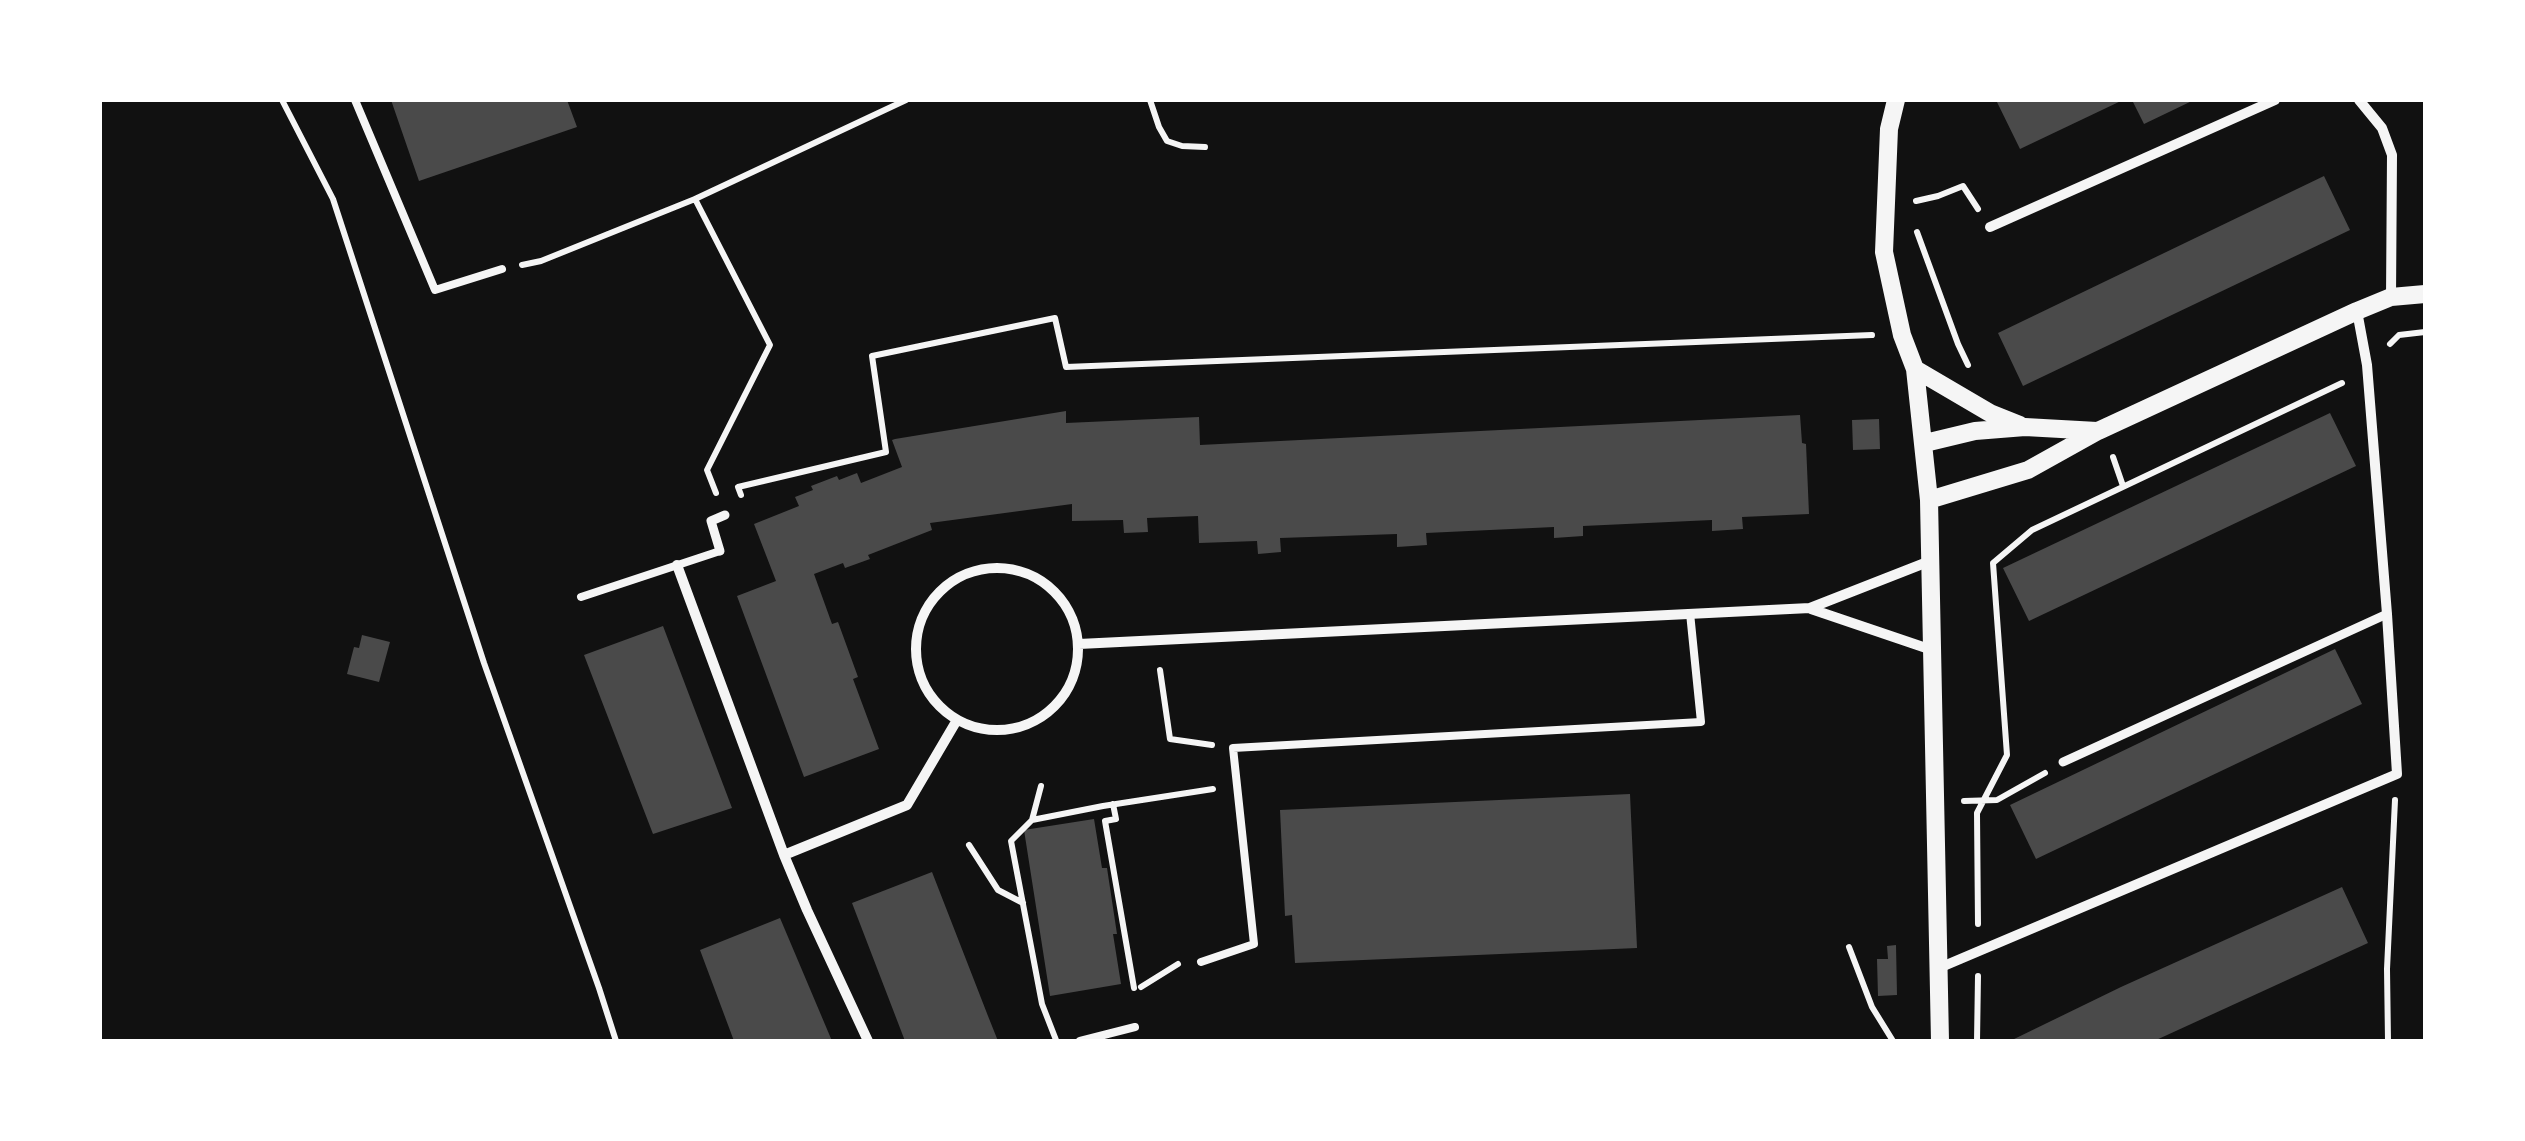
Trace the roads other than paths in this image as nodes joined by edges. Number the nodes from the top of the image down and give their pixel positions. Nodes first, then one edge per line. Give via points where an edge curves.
1 (355, 100) edge
2 (1896, 100) edge
3 (2275, 100) edge
4 (2359, 100) edge
5 (1990, 227) road end
6 (502, 269) road end
7 (2425, 294) edge
8 (2391, 296) junction
9 (2357, 311) junction
10 (1915, 369) junction
11 (2025, 426) junction
12 (2098, 431) junction
13 (1925, 443) junction
14 (1929, 500) junction
15 (725, 515) road end
16 (720, 551) joint
17 (1930, 561) junction
18 (678, 565) junction
19 (581, 597) dead end
20 (1810, 608) junction
21 (1690, 613) junction
22 (2387, 614) junction
23 (1079, 644) junction
24 (1932, 650) junction
25 (957, 720) junction
26 (2063, 762) road end
27 (784, 854) junction
28 (1201, 962) road end
29 (1939, 968) junction
30 (1135, 1027) dead end
31 (868, 1041) edge
32 (1080, 1041) edge
33 (1940, 1041) edge

1 - 6 lane via 435,290
2 - 10 street via 1884,252
3 - 5 street
4 - 8 street via 2382,128 2392,155
7 - 8 street
8 - 9 street
9 - 12 street
9 - 22 street
10 - 11 street
10 - 13 street
11 - 12 street
11 - 13 street
12 - 14 street via 2028,470
13 - 14 street
14 - 17 street
15 - 16 street via 711,521
16 - 18 lane
17 - 20 street
17 - 24 street
18 - 19 lane
18 - 27 street
20 - 21 street
20 - 24 street
21 - 23 street
21 - 28 lane via 1701,722 1233,748 1254,944
22 - 26 street
22 - 29 street via 2396,774
23 - 25 street via 1072,680 1050,711 1005,730
23 - 25 street via 1072,614 1028,572 998,566 967,572 941,588 923,613 915,643 919,673 934,700
24 - 29 street
25 - 27 street via 907,805
27 - 31 street
29 - 33 street
30 - 32 lane

